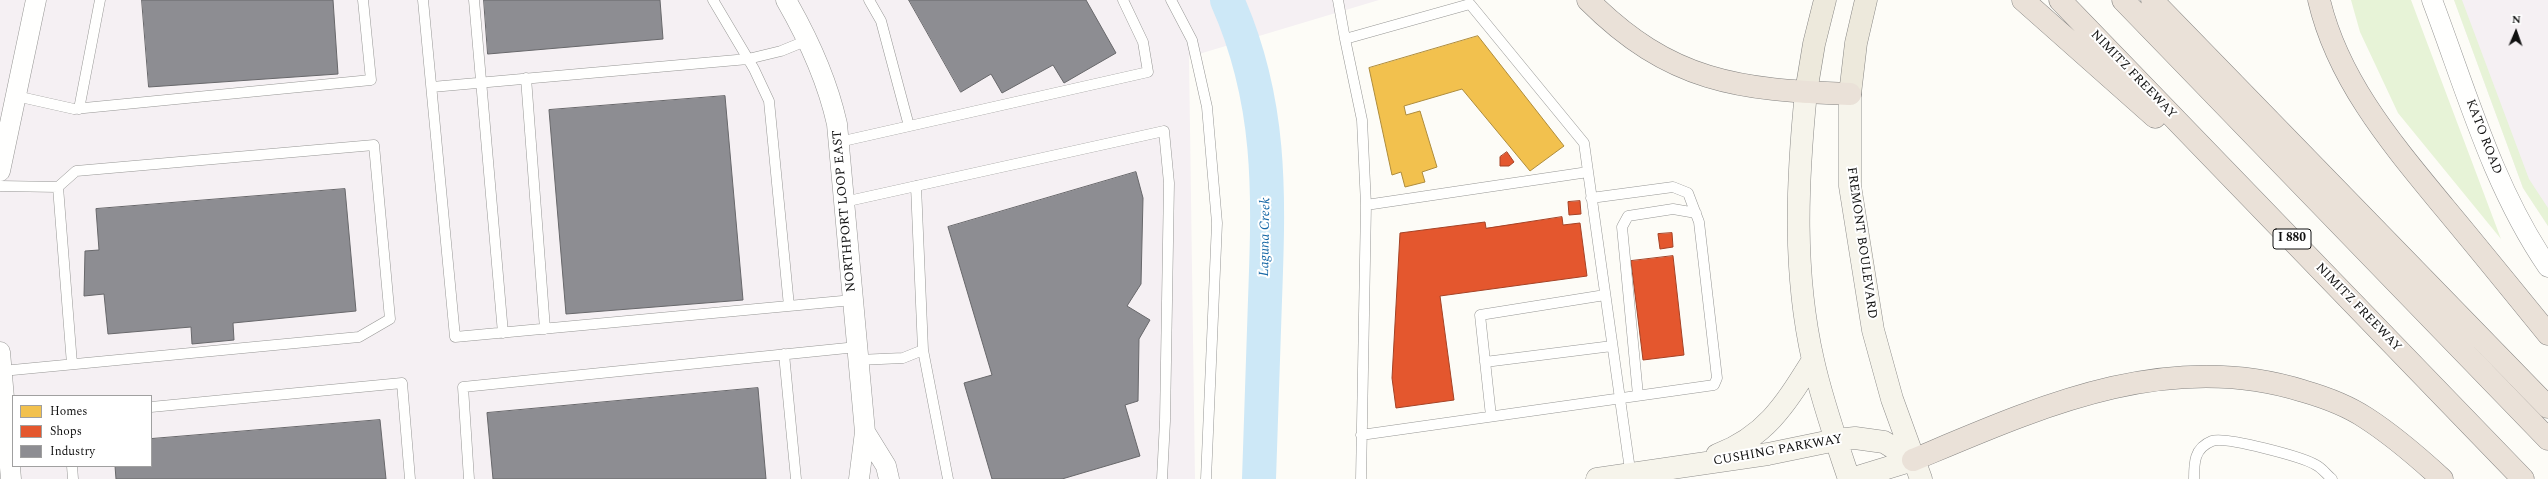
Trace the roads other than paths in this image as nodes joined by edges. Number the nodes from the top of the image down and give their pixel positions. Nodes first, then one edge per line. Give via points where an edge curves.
1 (36, 0) edge
2 (100, 0) edge
3 (363, 0) edge
4 (423, 0) edge
5 (474, 0) edge
6 (713, 0) edge
7 (786, 0) edge
8 (869, 0) edge
9 (1123, 0) edge
10 (1171, 0) edge
11 (1338, 0) edge
12 (1588, 0) edge
13 (1825, 0) edge
14 (1866, 0) edge
15 (2023, 0) edge
16 (2060, 0) edge
17 (2123, 0) edge
18 (2152, 0) edge
19 (2319, 0) edge
20 (2432, 0) edge
21 (808, 40) junction
22 (1345, 40) junction
23 (748, 59) junction
24 (526, 78) junction
25 (482, 82) junction
26 (432, 87) junction
27 (1806, 92) junction
28 (1850, 94) junction
29 (16, 96) junction
30 (79, 109) junction
31 (909, 126) junction
32 (839, 142) junction
33 (2, 152) edge
34 (0, 171) edge
35 (1588, 172) junction
36 (0, 186) edge
37 (916, 186) junction
38 (58, 187) junction
39 (1591, 198) junction
40 (844, 202) junction
41 (1366, 205) junction
42 (1696, 213) junction
43 (2286, 233) junction
44 (2548, 267) edge
45 (1605, 295) junction
46 (853, 300) junction
47 (789, 306) junction
48 (545, 329) junction
49 (503, 333) junction
50 (2548, 334) edge
51 (1612, 346) junction
52 (923, 350) junction
53 (784, 354) junction
54 (857, 354) junction
55 (1813, 360) junction
56 (1, 361) edge
57 (1485, 362) junction
58 (72, 364) junction
59 (1638, 395) junction
60 (1619, 397) junction
61 (152, 407) edge
62 (2548, 407) edge
63 (6, 411) edge
64 (1491, 416) junction
65 (865, 432) junction
66 (1361, 435) junction
67 (2548, 439) edge
68 (1836, 440) junction
69 (72, 467) edge
70 (1682, 467) junction
71 (1917, 469) edge
72 (1631, 477) edge
73 (11, 479) edge
74 (74, 479) edge
75 (410, 479) edge
76 (469, 479) edge
77 (796, 479) edge
78 (859, 479) edge
79 (889, 479) edge
80 (948, 479) edge
81 (1162, 479) edge
82 (1206, 479) edge
83 (1361, 479) edge
84 (1597, 479) edge
85 (1850, 479) edge
86 (2194, 479) edge
87 (2332, 479) edge
88 (2442, 479) edge
89 (2523, 479) edge

1 - 29 street
2 - 30 lane
3 - 30 lane via 371,80
4 - 26 lane
5 - 25 lane
6 - 23 lane
7 - 21 street, NORTHPORT LOOP EAST
8 - 31 lane via 881,21
9 - 31 lane via 1143,42 1148,72
10 - 82 lane via 1192,40 1207,107 1217,223
11 - 22 lane
12 - 27 highway via 1616,27 1664,60 1707,77 1766,89
13 - 27 main road
14 - 28 main road, FREMONT BOULEVARD via 1856,42
15 - 43 highway
16 - 43 highway, NIMITZ FREEWAY / I 880
17 - 67 highway
18 - 62 highway
19 - 50 highway via 2323,20 2339,59 2365,106 2403,158
20 - 44 street, KATO ROAD via 2502,185 2518,218
21 - 23 lane via 781,51
21 - 32 street, NORTHPORT LOOP EAST via 830,93
22 - 35 lane via 1470,4 1584,143
22 - 41 lane via 1362,120
23 - 24 lane
23 - 47 lane via 769,101
24 - 25 lane
24 - 48 lane
25 - 26 lane
25 - 49 lane
26 - 49 lane via 456,338
27 - 28 highway
27 - 55 main road via 1798,191 1799,244 1803,301
28 - 71 main road, FREMONT BOULEVARD via 1850,186 1873,330 1892,399
29 - 30 lane
29 - 33 street
31 - 32 lane
32 - 40 street, NORTHPORT LOOP EAST
33 - 34 street
35 - 39 lane
35 - 41 lane
36 - 38 lane
37 - 40 lane
37 - 52 lane
37 - 81 lane via 1164,131 1169,183 1166,413
38 - 58 lane
38 - 58 lane via 76,171 374,145 390,319 359,337
39 - 42 lane via 1674,187 1688,193
39 - 45 lane
40 - 46 street, NORTHPORT LOOP EAST
41 - 66 lane
42 - 59 lane via 1673,209 1628,216 1622,227
42 - 59 lane via 1718,378 1714,385
43 - 89 highway, NIMITZ FREEWAY / I 880
45 - 51 lane
45 - 57 lane via 1480,315
46 - 47 lane
46 - 54 street, NORTHPORT LOOP EAST
47 - 48 lane
48 - 49 lane
51 - 57 lane
51 - 60 lane
52 - 54 lane via 903,358
52 - 80 lane
53 - 54 lane
53 - 76 lane via 462,387
53 - 77 lane
54 - 65 street, NORTHPORT LOOP EAST
55 - 68 main road
55 - 70 main road via 1784,406 1754,436 1731,449
56 - 58 lane
56 - 63 street
57 - 64 lane
59 - 60 lane
60 - 64 lane
60 - 72 lane
61 - 75 lane via 402,383
63 - 73 street
64 - 66 lane
65 - 78 street, NORTHPORT LOOP EAST
65 - 79 street, NORTHPORT LOOP EAST via 886,466
66 - 83 lane
68 - 70 main road, CUSHING PARKWAY via 1768,454
68 - 71 main road, CUSHING PARKWAY via 1855,438 1884,442
68 - 85 main road
69 - 74 lane
70 - 72 main road, CUSHING PARKWAY
71 - 85 main road
71 - 88 highway via 1981,432 2084,396 2132,382 2178,376 2228,376 2278,383 2322,397 2359,414 2405,446
72 - 84 main road, CUSHING PARKWAY
86 - 87 lane via 2194,459 2197,452 2213,440 2234,440 2316,464

